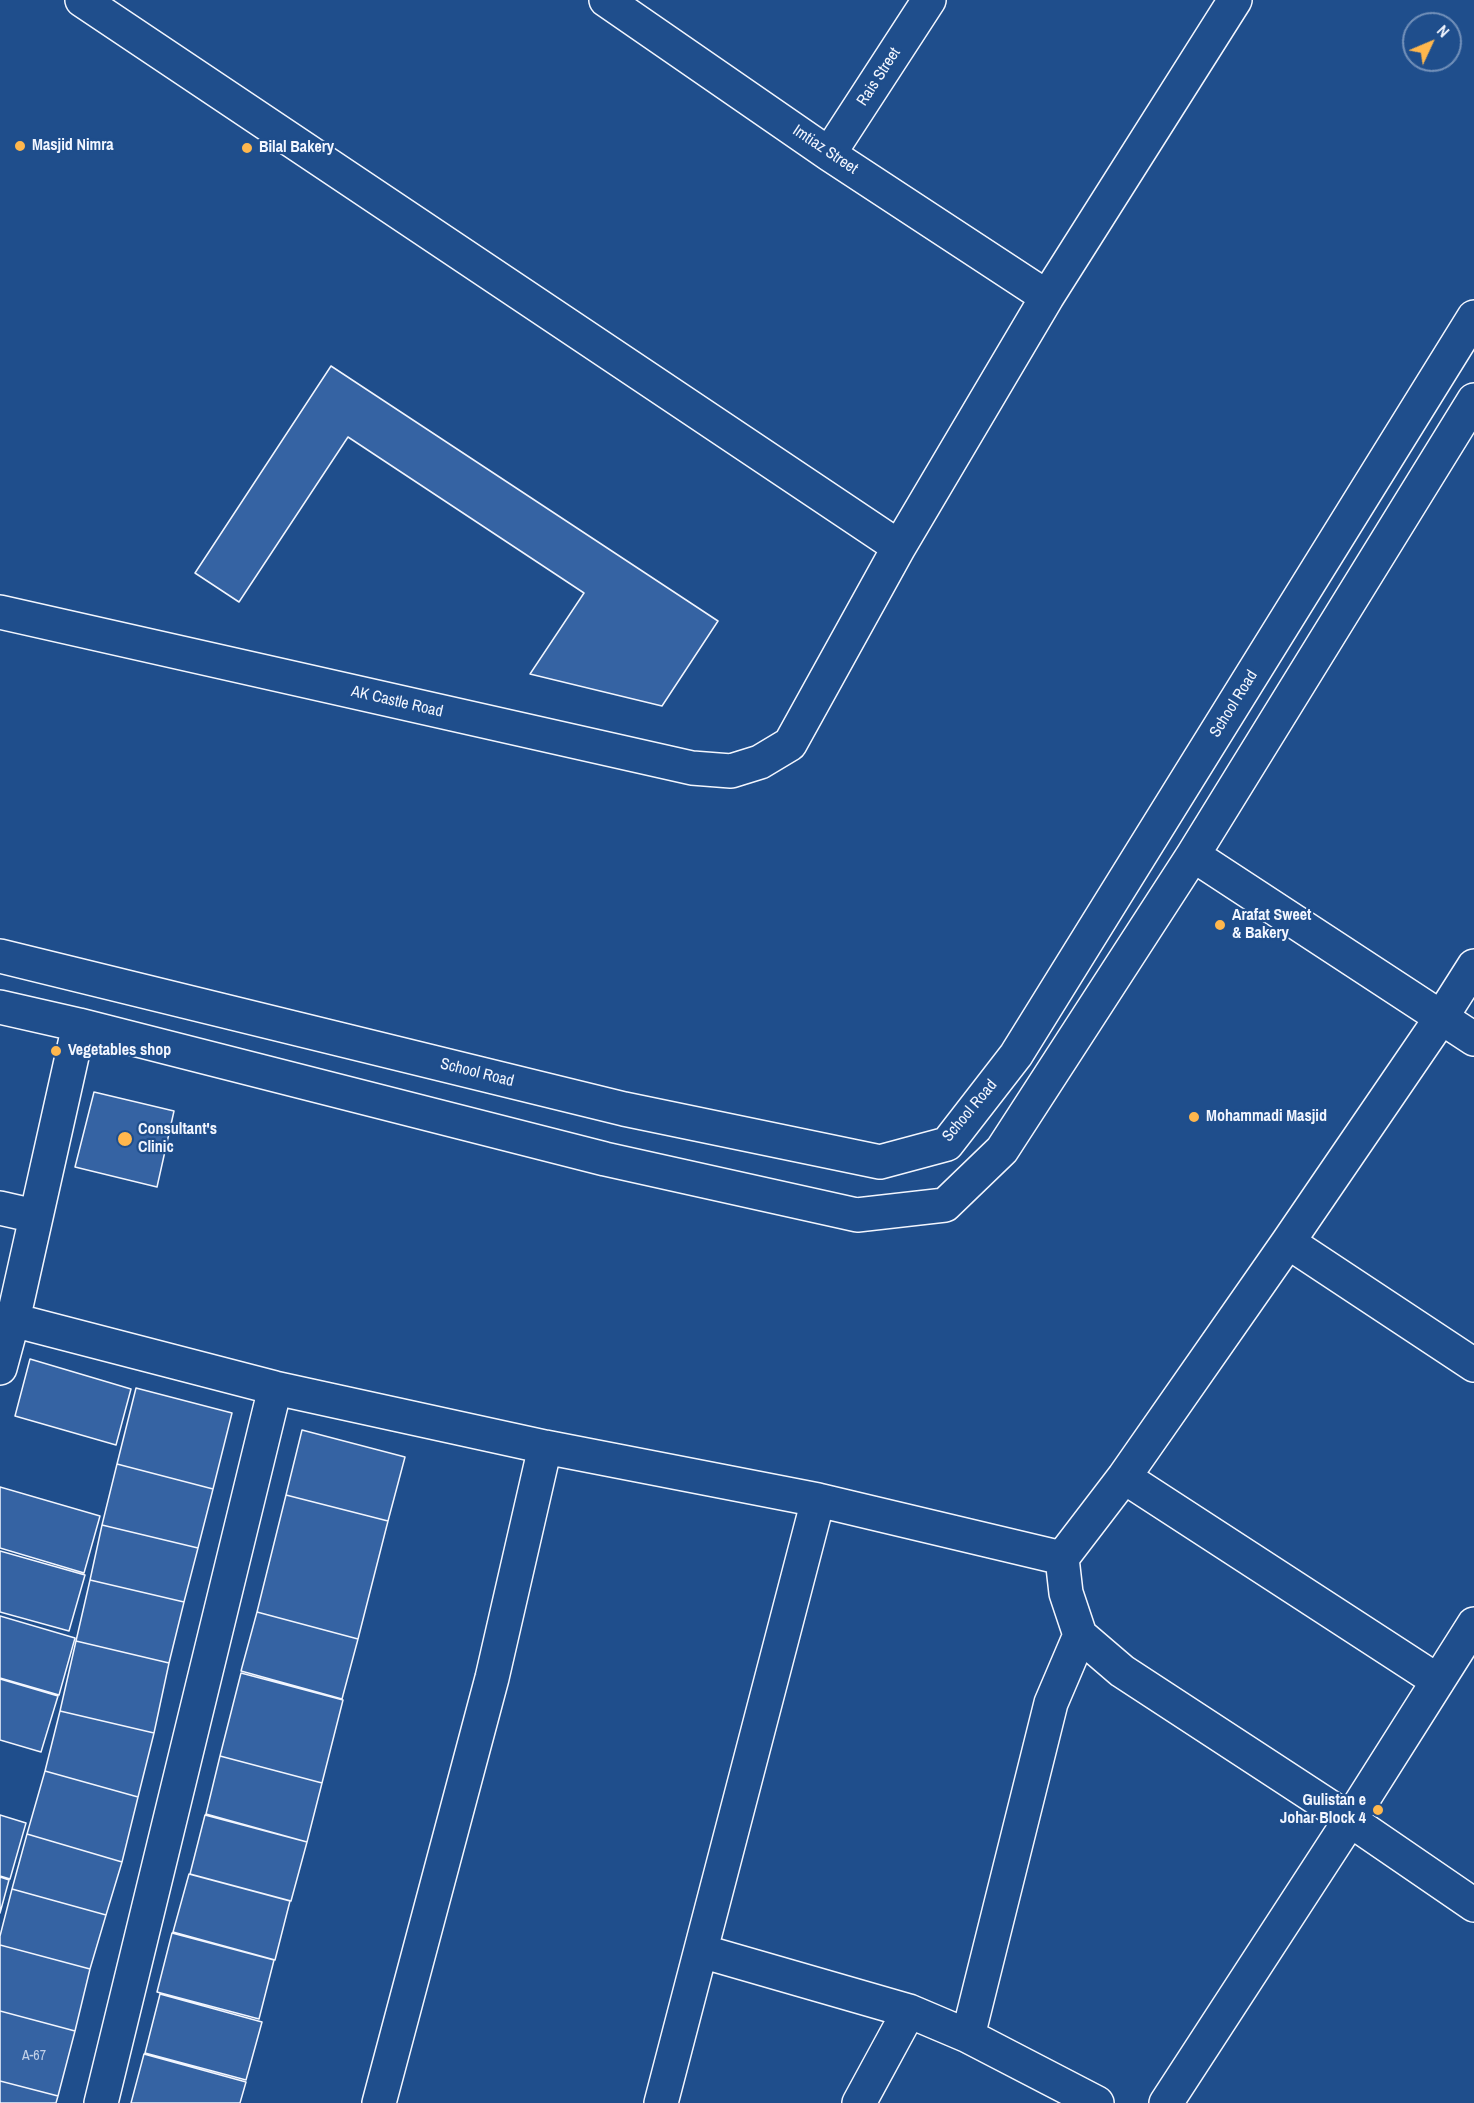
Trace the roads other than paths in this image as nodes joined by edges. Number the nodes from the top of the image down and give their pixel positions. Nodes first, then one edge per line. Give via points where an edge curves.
1 (82, 0) edge
2 (606, 0) edge
3 (929, 0) edge
4 (1235, 0) edge
5 (830, 154) junction
6 (1047, 297) junction
7 (1474, 317) edge
8 (1474, 400) edge
9 (899, 547) junction
10 (0, 612) edge
11 (1193, 855) junction
12 (0, 956) edge
13 (1474, 966) edge
14 (1046, 1006) junction
15 (0, 1007) edge
16 (1441, 1018) junction
17 (79, 1025) junction
18 (1081, 1028) junction
19 (1474, 1039) edge
20 (0, 1208) edge
21 (35, 1216) junction
22 (1288, 1242) junction
23 (13, 1320) junction
24 (1474, 1365) edge
25 (0, 1368) edge
26 (275, 1388) junction
27 (545, 1447) junction
28 (1124, 1477) junction
29 (818, 1500) junction
30 (1062, 1558) junction
31 (1474, 1624) edge
32 (1080, 1635) junction
33 (1438, 1681) junction
34 (1350, 1820) junction
35 (1474, 1905) edge
36 (701, 1951) junction
37 (909, 2011) junction
38 (968, 2036) junction
39 (101, 2103) edge
40 (378, 2103) edge
41 (661, 2103) edge
42 (859, 2103) edge
43 (1097, 2103) edge
44 (1166, 2103) edge

1 - 9 street
2 - 5 street, Imtiaz Street
3 - 5 street, Rais Street
4 - 6 street
5 - 6 street, Imtiaz Street
6 - 9 street
7 - 14 street, School Road
8 - 11 street
9 - 10 street, AK Castle Road via 790,744 760,762 731,771 692,768
11 - 16 street
11 - 18 street
12 - 14 street, School Road via 624,1109 880,1162 947,1144 1016,1055
13 - 16 street
14 - 18 street
15 - 17 street
16 - 19 street
16 - 22 street
17 - 18 street via 605,1160 857,1215 945,1205 1002,1150
17 - 21 street
20 - 21 street
21 - 23 street
22 - 24 street
22 - 28 street
23 - 25 street
23 - 26 street
26 - 27 street
26 - 39 street
27 - 29 street
27 - 40 street via 492,1678
28 - 30 street
28 - 33 street
29 - 30 street
29 - 36 street
30 - 32 street via 1066,1593
31 - 33 street
32 - 34 street via 1122,1671
32 - 38 street via 1051,1703
33 - 34 street
34 - 35 street
34 - 44 street
36 - 37 street
36 - 41 street
37 - 38 street
37 - 42 street
38 - 43 street

